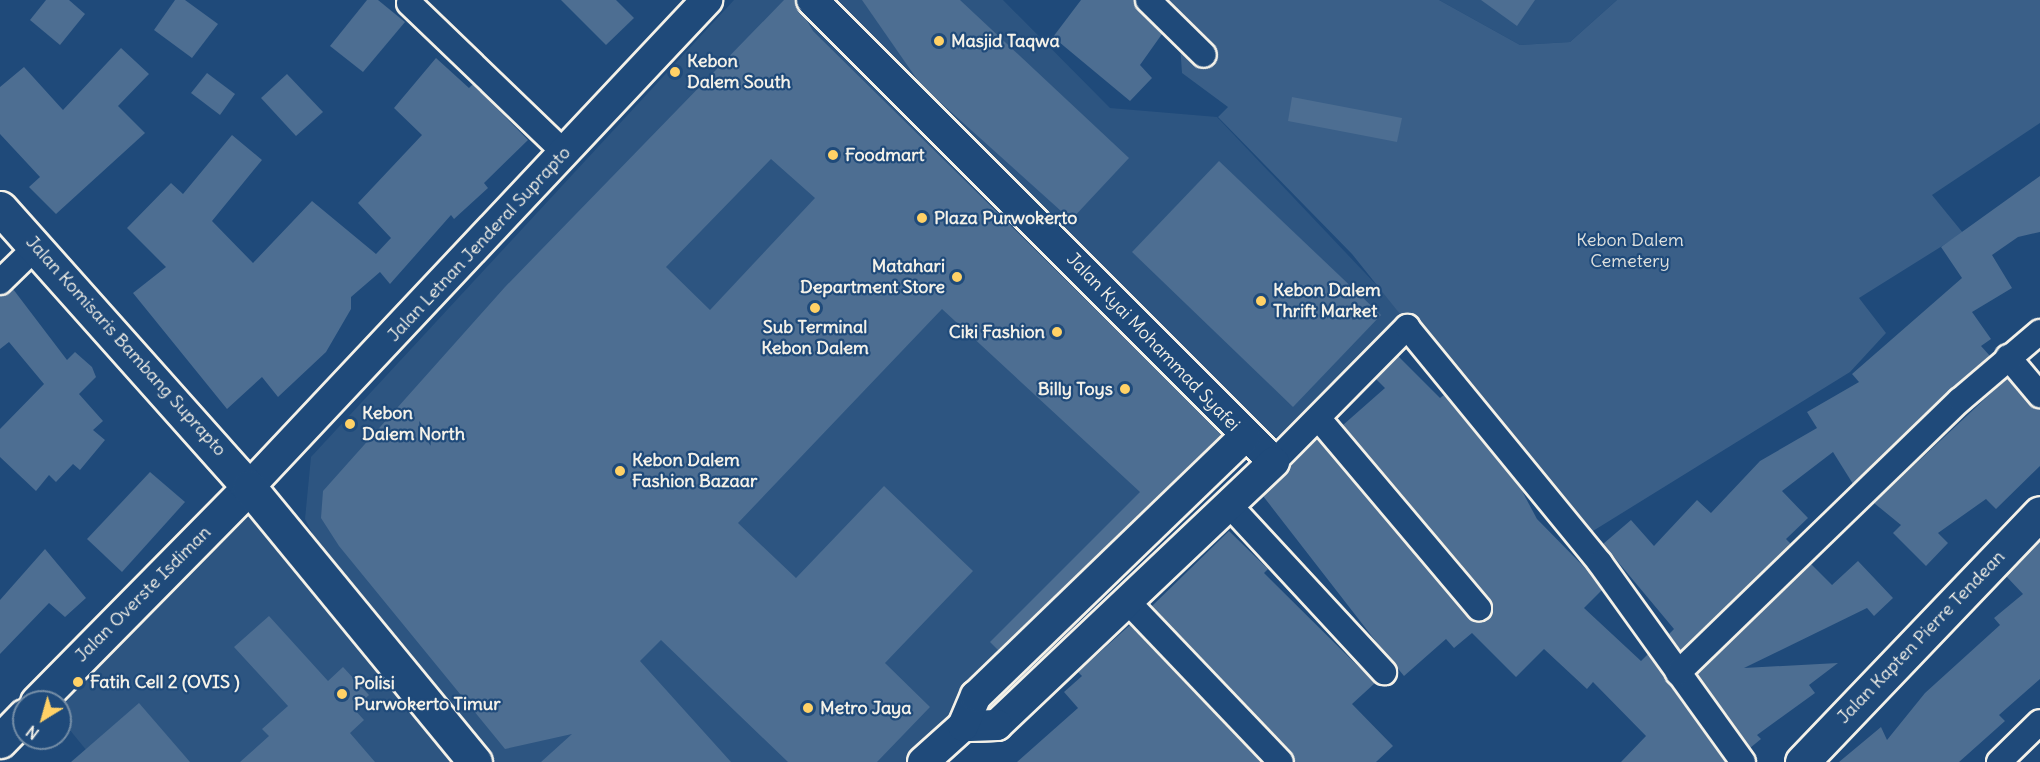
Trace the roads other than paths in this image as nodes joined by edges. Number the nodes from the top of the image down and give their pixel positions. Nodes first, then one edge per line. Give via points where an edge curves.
1 (708, 0) edge
2 (812, 0) edge
3 (1148, 0) edge
4 (409, 3) dead end
5 (1204, 55) dead end
6 (565, 153) junction
7 (0, 208) edge
8 (38, 245) junction
9 (0, 282) edge
10 (2040, 332) edge
11 (2008, 357) junction
12 (2040, 395) edge
13 (1319, 418) junction
14 (1245, 436) junction
15 (1274, 462) junction
16 (249, 487) junction
17 (1232, 508) junction
18 (2040, 513) edge
19 (1128, 602) junction
20 (1479, 608) dead end
21 (1384, 672) dead end
22 (1678, 673) junction
23 (49, 690) edge
24 (2040, 722) edge
25 (963, 726) junction
26 (12, 728) edge
27 (0, 741) edge
28 (926, 761) edge
29 (475, 762) edge
30 (1281, 762) edge
31 (1743, 762) edge
32 (1802, 762) edge
33 (1999, 762) edge

1 - 6 street, Jalan Letnan Jenderal Suprapto
2 - 14 street, Jalan Kyai Mohammad Syafei
3 - 5 street
4 - 6 street
6 - 16 street, Jalan Letnan Jenderal Suprapto
7 - 8 main road, Jalan Komisaris Bambang Suprapto
8 - 9 street
8 - 16 main road, Jalan Komisaris Bambang Suprapto
10 - 11 street
11 - 12 street
11 - 22 street
13 - 15 street
13 - 20 street
13 - 22 street via 1407,327 1600,563
14 - 15 street
14 - 25 street, Jalan Kyai Mohammad Syafei via 976,696
15 - 17 street
16 - 23 main road, Jalan Overste Isdiman
16 - 29 main road, Jalan Komisaris Bambang Suprapto
17 - 19 street
17 - 21 street
18 - 32 main road, Jalan Kapten Pierre Tendean
19 - 25 street via 997,725
19 - 30 street
22 - 31 street
24 - 33 street
25 - 28 street, Jalan Kyai Mohammad Syafei
26 - 27 main road

